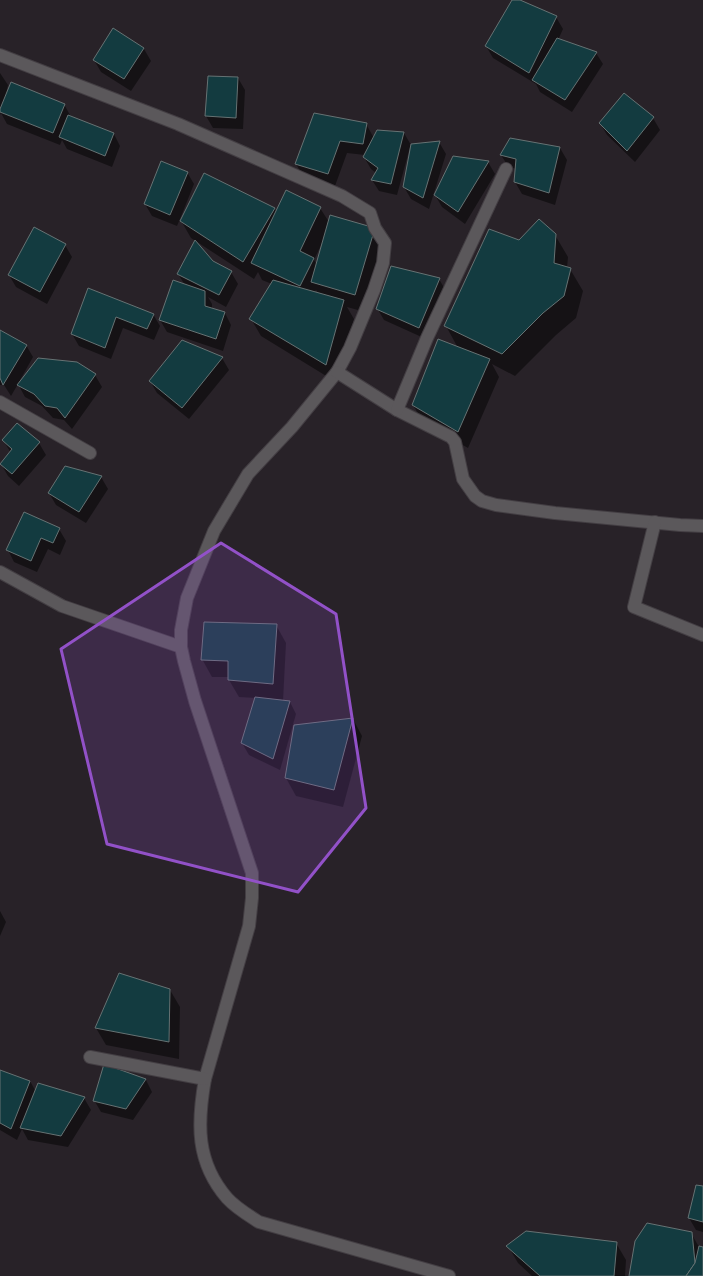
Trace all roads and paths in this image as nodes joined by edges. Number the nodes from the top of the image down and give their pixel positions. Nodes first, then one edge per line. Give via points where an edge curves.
1 (0, 55) edge
2 (506, 169) dead end
3 (337, 372) junction
4 (0, 402) edge
5 (397, 410) junction
6 (90, 453) dead end
7 (655, 522) junction
8 (703, 526) edge
9 (0, 572) edge
10 (703, 635) edge
11 (181, 646) junction
12 (90, 1057) dead end
13 (205, 1079) junction
14 (449, 1276) edge

1 - 3 street via 178,124 342,196 370,213 375,228 385,243 383,263 350,348
2 - 5 street via 430,332
3 - 5 street
3 - 11 street via 292,427 248,474 214,531 186,598
4 - 6 street
5 - 7 street via 451,437 455,442 463,480 482,501 548,512
7 - 8 street
7 - 10 street via 634,607
9 - 11 street via 62,606
11 - 13 street via 195,700 252,873 249,926
12 - 13 street
13 - 14 street via 201,1104 202,1153 210,1175 227,1199 259,1222

